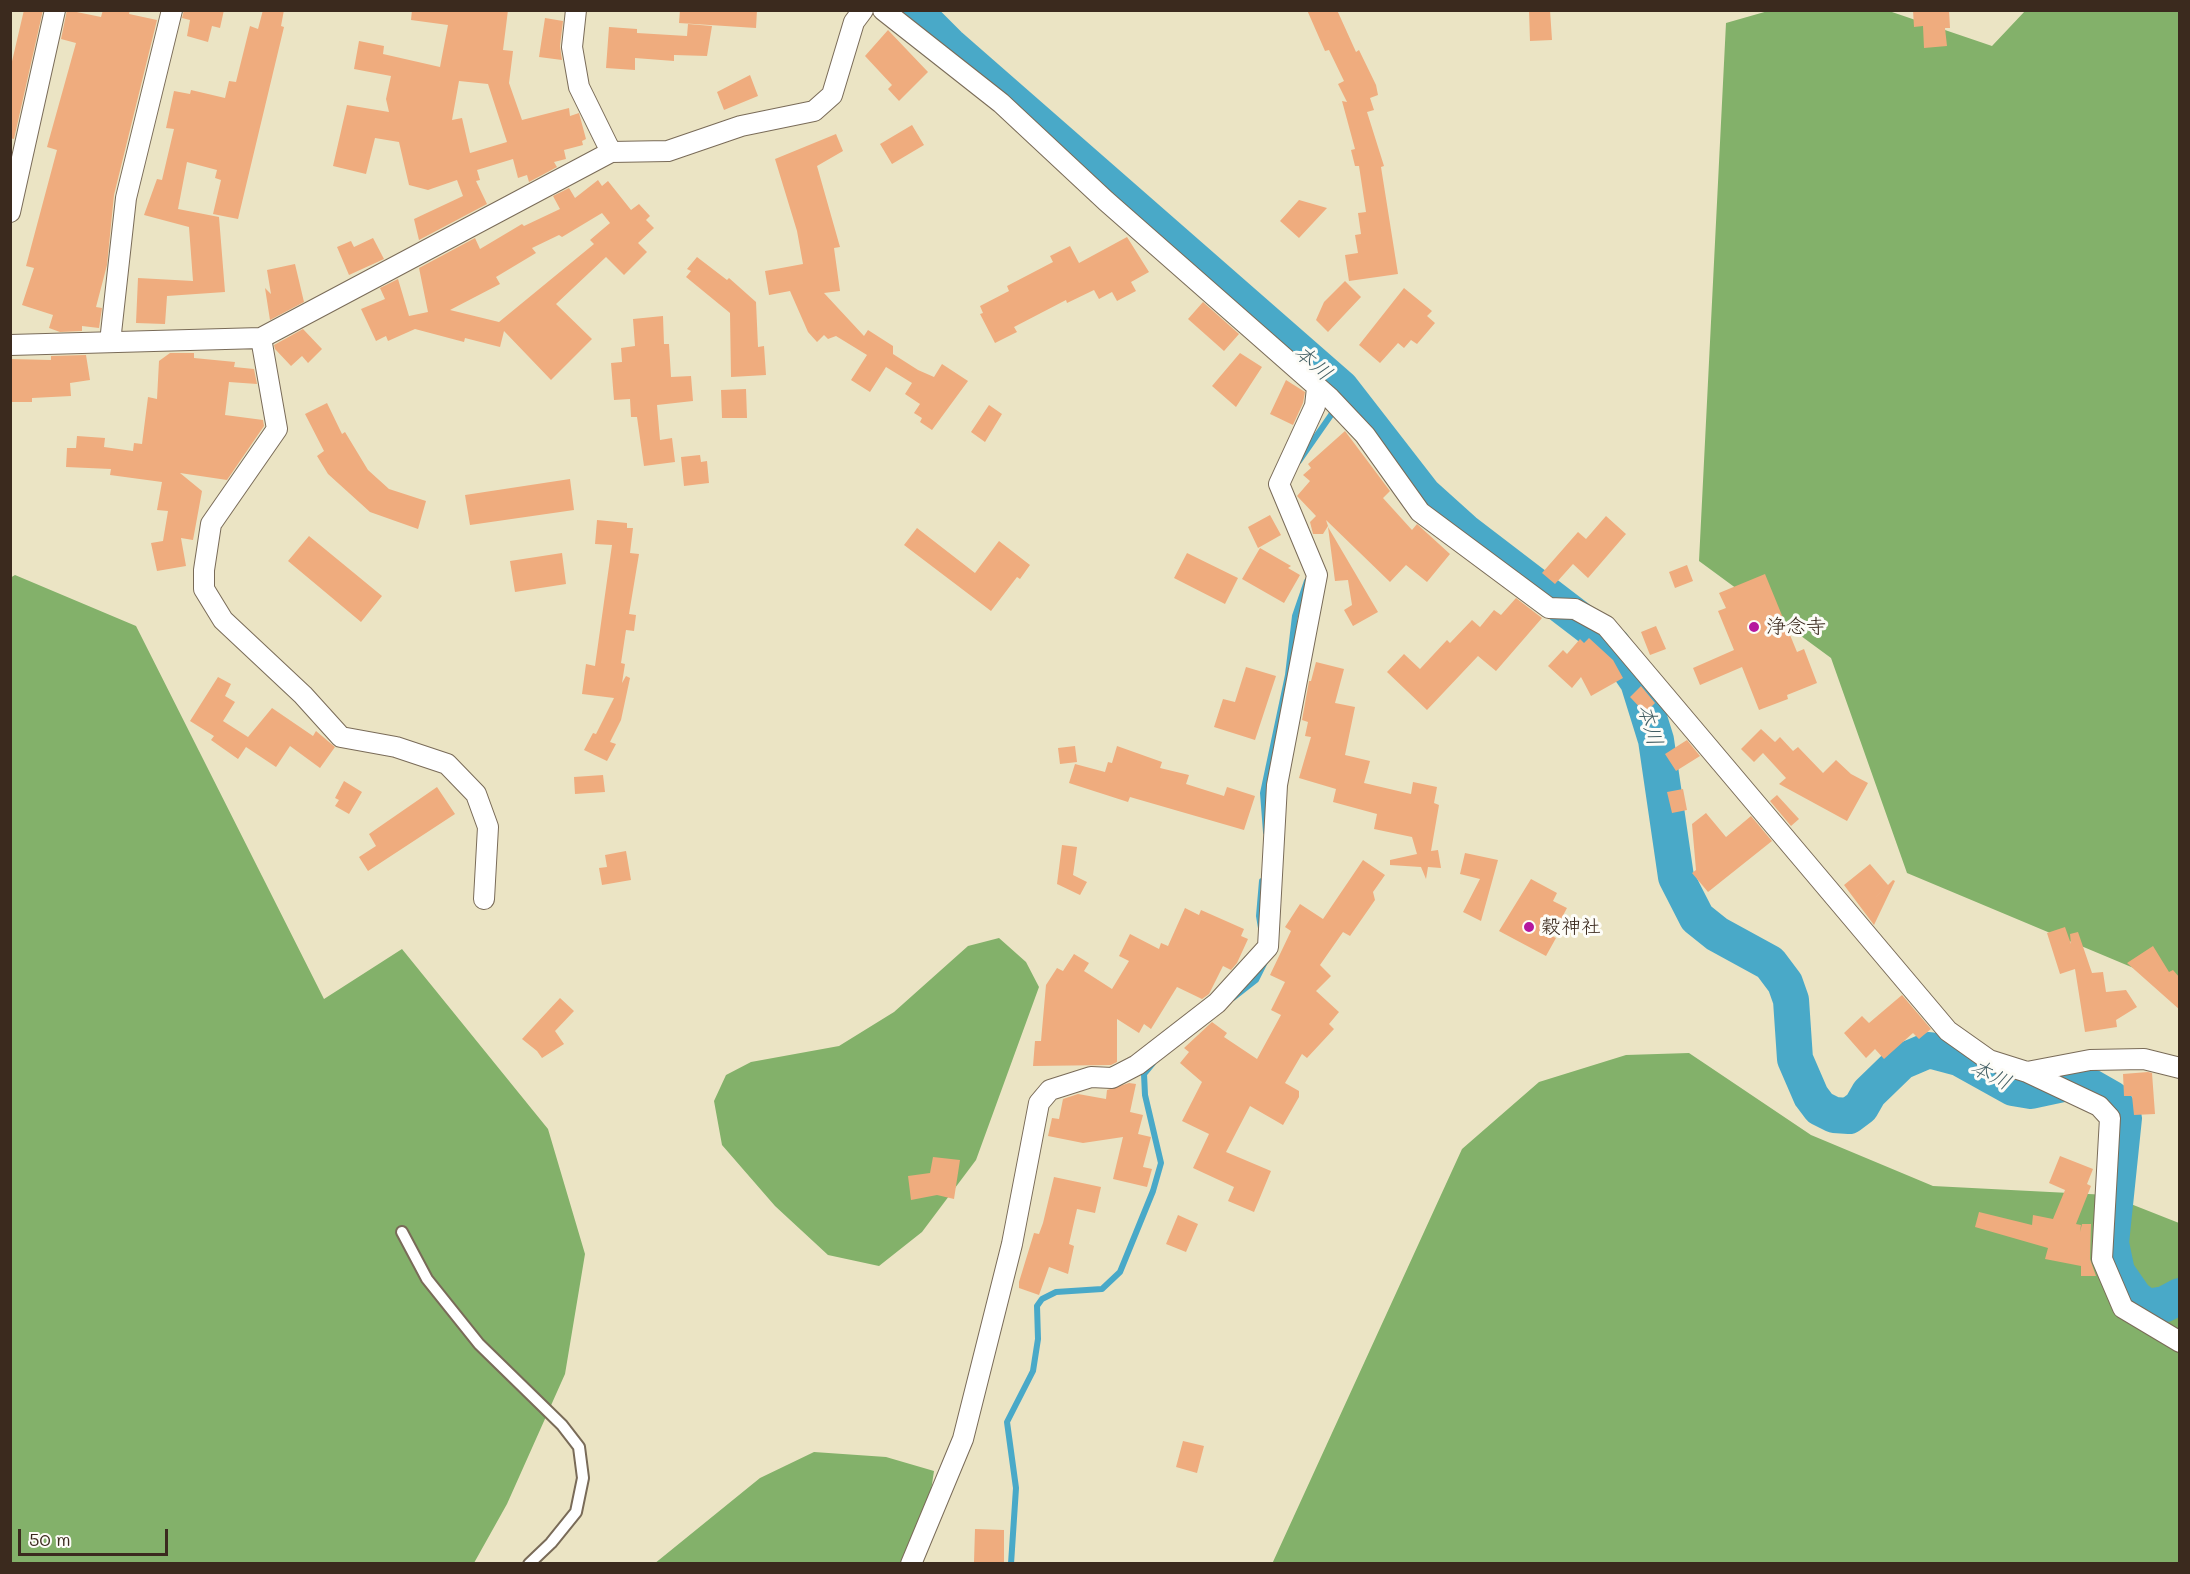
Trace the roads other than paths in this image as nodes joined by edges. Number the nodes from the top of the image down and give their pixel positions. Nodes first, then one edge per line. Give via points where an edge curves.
1 (55, 10) edge
2 (172, 10) edge
3 (576, 10) edge
4 (863, 10) edge
5 (883, 10) edge
6 (611, 152) junction
7 (10, 212) edge
8 (261, 338) junction
9 (110, 342) junction
10 (10, 345) edge
11 (1328, 398) junction
12 (484, 898) dead end
13 (2180, 1068) edge
14 (2034, 1076) junction
15 (402, 1232) dead end
16 (2180, 1342) edge
17 (529, 1563) edge
18 (911, 1563) edge

1 - 7 street
2 - 9 street via 126,198
3 - 6 street via 572,47 579,87
4 - 6 street via 854,22 832,94 814,111 741,126 668,151
5 - 11 street via 1001,103
6 - 8 street
8 - 9 street
8 - 12 street via 277,429 211,524 204,589 223,620 303,695 341,737 396,747 447,764 476,794 488,827
9 - 10 street
11 - 14 street via 1365,435 1420,512 1549,608 1575,609 1606,626 1948,1031 1989,1060
11 - 18 street via 1315,406 1279,484 1317,575 1277,784 1262,954 1217,1003 1137,1065 1112,1078 1091,1077 1050,1090 1039,1103 1012,1244 963,1439
13 - 14 street via 2144,1059 2090,1060
14 - 16 street via 2099,1106 2110,1118 2102,1259 2123,1308
15 - 17 lane via 427,1279 479,1344 562,1425 579,1447 583,1478 576,1512

